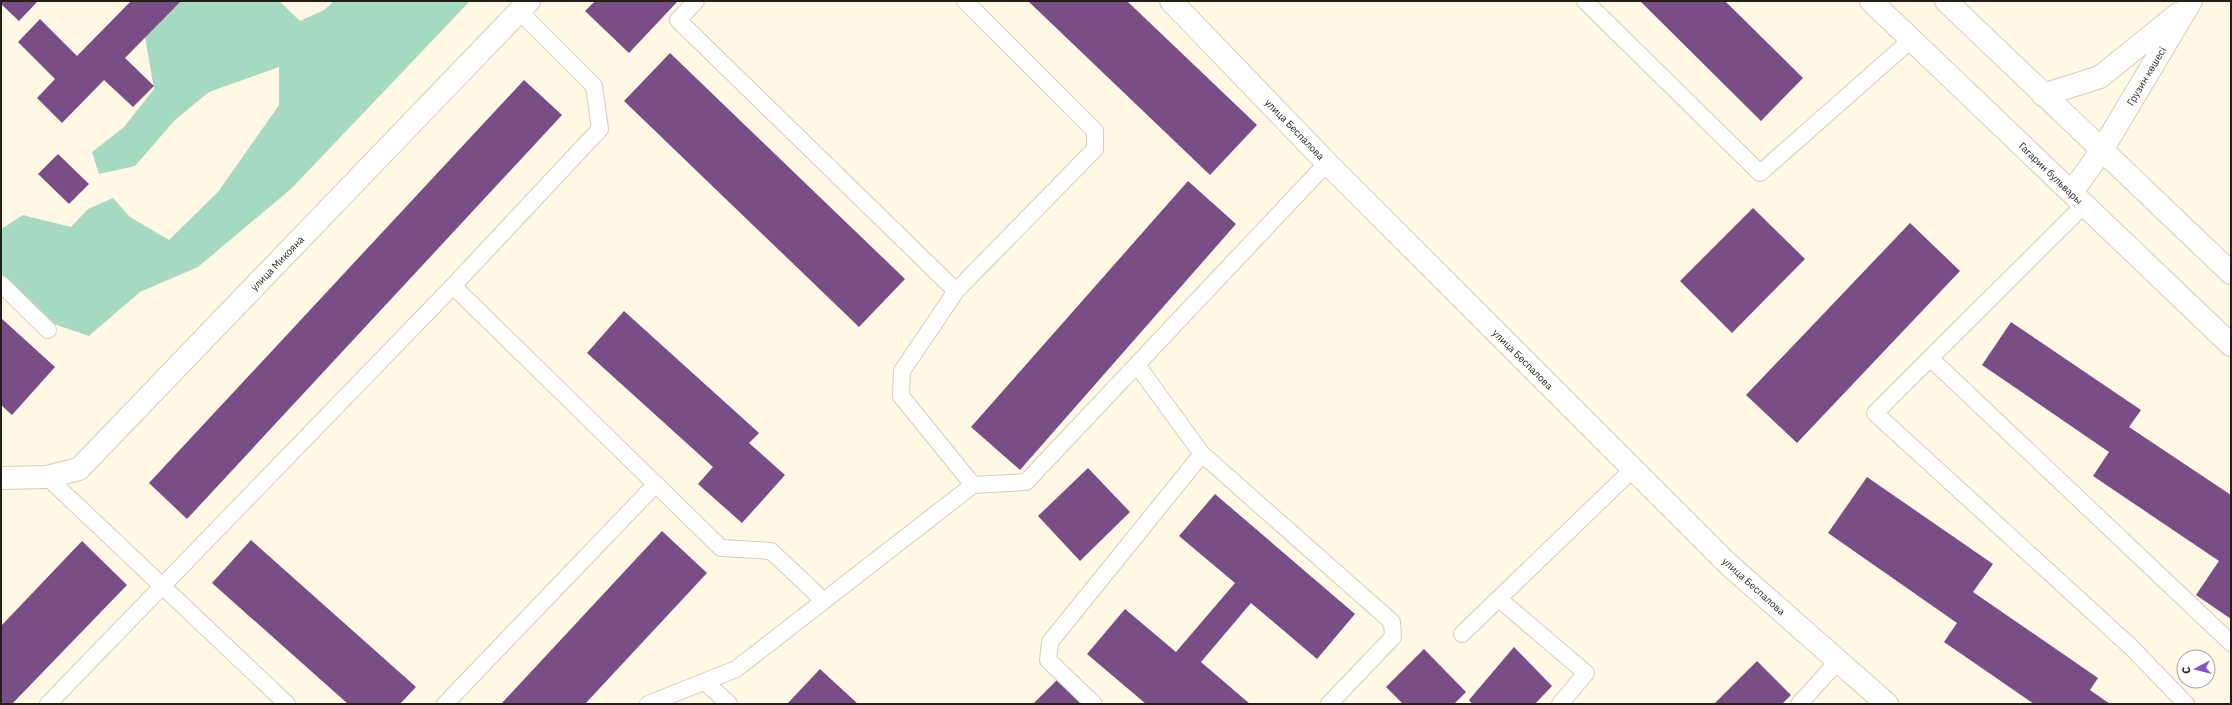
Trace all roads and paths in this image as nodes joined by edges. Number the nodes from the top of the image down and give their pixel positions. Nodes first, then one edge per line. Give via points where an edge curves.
1 (696, 1) edge
2 (965, 1) edge
3 (1171, 1) edge
4 (1585, 1) edge
5 (1871, 1) edge
6 (1946, 1) edge
7 (2190, 2) edge
8 (524, 7) edge
9 (1912, 40) junction
10 (2043, 95) junction
11 (2102, 150) junction
12 (1327, 163) junction
13 (2078, 198) junction
14 (2231, 273) edge
15 (1, 284) edge
16 (453, 286) junction
17 (956, 291) junction
18 (48, 330) dead end
19 (2231, 345) edge
20 (1930, 358) junction
21 (1137, 365) junction
22 (1202, 454) junction
23 (1633, 469) junction
24 (47, 477) junction
25 (1, 478) edge
26 (656, 484) junction
27 (973, 485) junction
28 (162, 586) junction
29 (1499, 599) junction
30 (824, 601) junction
31 (1462, 634) dead end
32 (2231, 643) edge
33 (1838, 661) junction
34 (705, 682) junction
35 (48, 704) edge
36 (287, 704) edge
37 (445, 704) edge
38 (648, 704) edge
39 (729, 704) edge
40 (1094, 704) edge
41 (1329, 704) edge
42 (1560, 704) edge
43 (1799, 704) edge
44 (1887, 704) edge
45 (2186, 704) edge

1 - 17 lane via 678,20
2 - 17 lane via 1095,132 1095,149
3 - 12 street, улица Беспалова
4 - 9 lane via 1760,173
5 - 9 street, Гагарин бульвары
6 - 10 street
7 - 10 street via 2100,78
7 - 11 street, Грузин көшесі
8 - 16 lane via 594,86 600,129
8 - 24 street, улица Микояна via 79,469
9 - 13 street, Гагарин бульвары
10 - 11 street
11 - 13 street, Грузин көшесі
11 - 14 street
12 - 21 lane
12 - 23 street, улица Беспалова
13 - 19 street, Гагарин бульвары
13 - 20 lane
15 - 18 lane
16 - 26 lane
16 - 28 lane
17 - 27 lane via 902,371 901,396
20 - 32 lane
20 - 45 lane via 1876,413 2131,647
21 - 22 lane
21 - 27 lane via 1026,482
22 - 40 lane via 1050,642 1048,660
22 - 41 lane via 1392,622 1393,637
23 - 29 lane
23 - 33 street, улица Беспалова via 1728,564
24 - 25 street, улица Микояна
24 - 28 lane
26 - 30 lane via 721,548 772,551
26 - 37 lane
27 - 30 lane
28 - 35 lane
28 - 36 lane
29 - 31 lane
29 - 42 lane via 1586,673
30 - 34 lane via 736,669
33 - 43 lane
33 - 44 street, улица Беспалова
34 - 38 lane
34 - 39 lane

